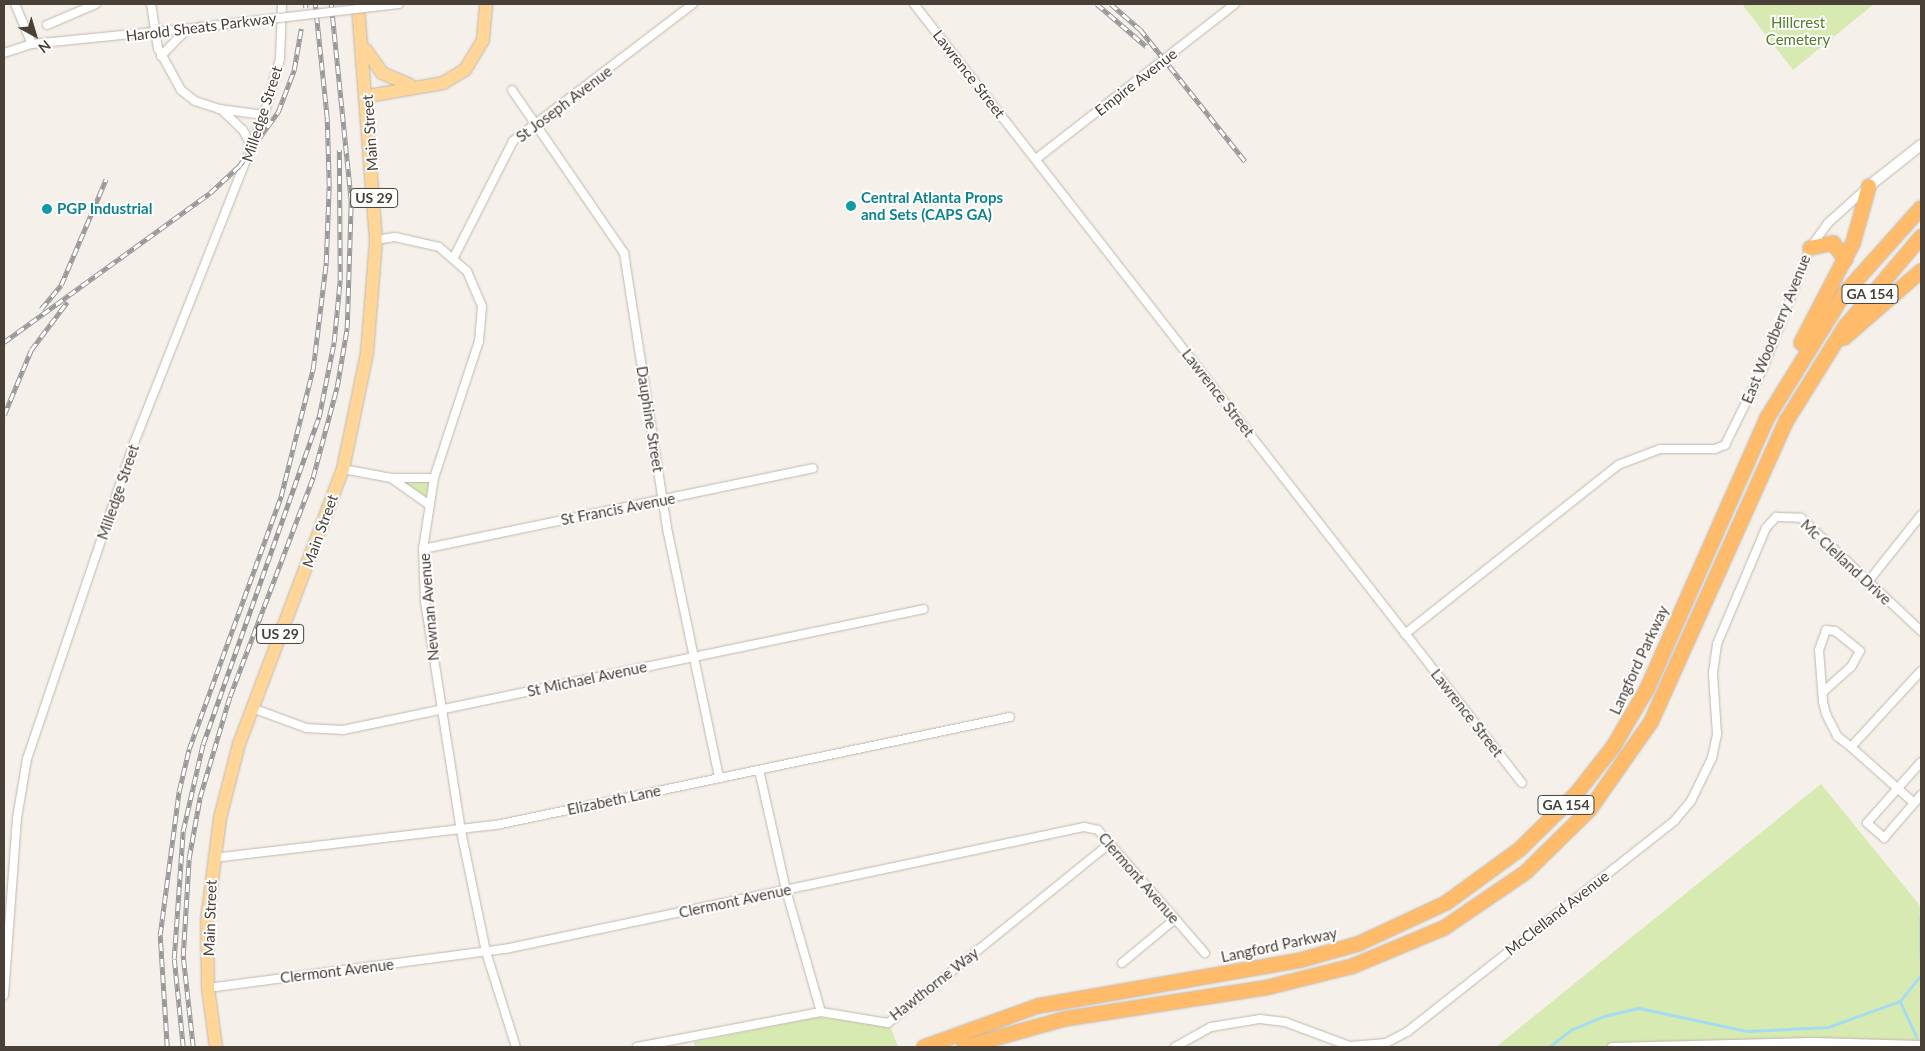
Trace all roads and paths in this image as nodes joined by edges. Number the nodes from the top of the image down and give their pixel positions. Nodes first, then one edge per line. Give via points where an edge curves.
1 (15, 4) edge
2 (96, 4) edge
3 (151, 4) edge
4 (282, 4) edge
5 (358, 4) edge
6 (399, 4) edge
7 (477, 4) edge
8 (486, 4) edge
9 (693, 4) edge
10 (914, 4) edge
11 (1235, 4) edge
12 (47, 26) dead end
13 (188, 29) junction
14 (485, 31) junction
15 (156, 34) junction
16 (362, 42) junction
17 (32, 44) junction
18 (4, 53) edge
19 (161, 56) junction
20 (423, 87) junction
21 (512, 90) dead end
22 (368, 96) junction
23 (221, 109) junction
24 (264, 115) junction
25 (537, 126) junction
26 (1921, 145) edge
27 (252, 147) junction
28 (1036, 159) junction
29 (1869, 186) junction
30 (1921, 208) edge
31 (1921, 237) edge
32 (376, 240) junction
33 (1810, 248) junction
34 (454, 257) junction
35 (1846, 260) junction
36 (1921, 271) edge
37 (1825, 356) junction
38 (1767, 418) junction
39 (813, 468) dead end
40 (342, 469) junction
41 (391, 478) junction
42 (434, 478) junction
43 (663, 500) junction
44 (428, 504) junction
45 (1920, 519) edge
46 (422, 549) junction
47 (1755, 553) joint
48 (1867, 584) junction
49 (924, 609) dead end
50 (1921, 631) edge
51 (1405, 634) junction
52 (694, 657) junction
53 (1921, 671) edge
54 (1823, 692) junction
55 (252, 708) junction
56 (440, 710) junction
57 (1010, 718) dead end
58 (1852, 747) junction
59 (1921, 762) edge
60 (759, 770) junction
61 (718, 778) junction
62 (1522, 783) dead end
63 (1898, 788) junction
64 (1921, 795) edge
65 (1914, 803) junction
66 (461, 831) junction
67 (1110, 843) junction
68 (213, 858) junction
69 (786, 890) junction
70 (1174, 920) junction
71 (486, 952) junction
72 (1205, 953) dead end
73 (1122, 963) dead end
74 (208, 988) junction
75 (4, 995) edge
76 (821, 1012) junction
77 (1921, 1045) edge
78 (216, 1047) edge
79 (516, 1047) edge
80 (637, 1047) edge
81 (924, 1047) edge
82 (964, 1047) edge
83 (1175, 1047) edge
84 (1612, 1047) edge

1 - 17 street
2 - 12 street
3 - 15 street
4 - 24 street, Milledge Street via 280,58
5 - 16 main road, Main Street / US 29
6 - 13 street, Harold Sheats Parkway, bridge
7 - 14 main road
8 - 14 main road
9 - 25 street, St Joseph Avenue
10 - 28 street, Lawrence Street
11 - 28 street, Empire Avenue
13 - 15 street, Harold Sheats Parkway
13 - 19 street
14 - 20 main road via 465,70 443,83
15 - 17 street, Harold Sheats Parkway
15 - 19 street
16 - 20 main road via 388,78
16 - 22 main road, Main Street / US 29
17 - 18 street, Harold Sheats Parkway
19 - 23 street via 181,90 196,101
20 - 22 main road
21 - 25 street, Dauphine Street
22 - 32 main road, Main Street / US 29
23 - 24 street
23 - 27 street via 243,130
24 - 27 street, Milledge Street
25 - 34 street, St Joseph Avenue via 512,140
25 - 43 street, Dauphine Street via 624,253
26 - 29 street, East Woodberry Avenue
27 - 75 street, Milledge Street via 134,443 28,760 17,818
28 - 51 street, Lawrence Street
29 - 33 street, East Woodberry Avenue via 1833,218
29 - 35 highway
30 - 38 highway, Langford Parkway / GA 154 via 1844,294
31 - 37 highway, GA 154 via 1871,292
32 - 34 street, Newnan Avenue via 395,237 423,241
32 - 40 main road, Main Street / US 29 via 367,353
33 - 35 highway via 1834,243
33 - 51 street, East Woodberry Avenue via 1763,368 1724,445 1714,449 1660,449 1618,465
34 - 42 street, Newnan Avenue via 477,288 482,326
35 - 38 highway via 1788,365
36 - 37 highway
37 - 82 highway, GA 154 via 1765,462 1651,722 1590,809 1526,872 1444,928 1353,966 1265,988 1064,1019
38 - 81 highway, Langford Parkway / GA 154 via 1647,689 1614,747 1551,821 1474,885 1418,918 1358,944 1284,964 1038,1006
39 - 43 street, St Francis Avenue
40 - 41 street
40 - 55 main road, Main Street / US 29
41 - 42 street
41 - 44 street
42 - 44 street, Newnan Avenue
43 - 46 street, St Francis Avenue
43 - 52 street, Dauphine Street
44 - 46 street, Newnan Avenue
45 - 48 street
46 - 56 street, Newnan Avenue
47 - 48 street, Mc Clelland Drive via 1769,522 1792,514
47 - 83 street, McClelland Avenue via 1717,644 1713,673 1716,734 1712,758 1691,801 1675,820 1407,1032 1386,1043 1350,1046 1285,1022 1260,1019 1211,1027
48 - 50 street, Mc Clelland Drive
49 - 52 street, St Michael Avenue
51 - 62 street, Lawrence Street
52 - 56 street, St Michael Avenue
52 - 61 street, Dauphine Street
53 - 58 street
54 - 54 street via 1819,650 1826,630 1835,631 1860,651 1851,668
54 - 58 street via 1832,726
55 - 56 street, St Michael Avenue via 328,731
55 - 68 main road, Main Street / US 29 via 229,778
56 - 66 street, Newnan Avenue
57 - 60 street, Elizabeth Lane
58 - 63 street
59 - 63 street
60 - 61 street, Elizabeth Lane
60 - 69 street
61 - 66 street, Elizabeth Lane
63 - 65 street
63 - 65 street via 1867,823 1884,838
64 - 65 street
66 - 68 street, Elizabeth Lane
66 - 71 street, Newnan Avenue
67 - 69 street, Clermont Avenue via 1098,830 1084,826
67 - 70 street, Clermont Avenue
67 - 76 street, Hawthorne Way via 888,1023
68 - 74 main road, Main Street / US 29
69 - 71 street, Clermont Avenue
69 - 76 street
70 - 72 street, Clermont Avenue
70 - 73 street
71 - 74 street, Clermont Avenue
71 - 79 street, Newnan Avenue
74 - 78 main road, Main Street / US 29
76 - 80 street, Hawthorne Way
77 - 84 street via 1813,1042

